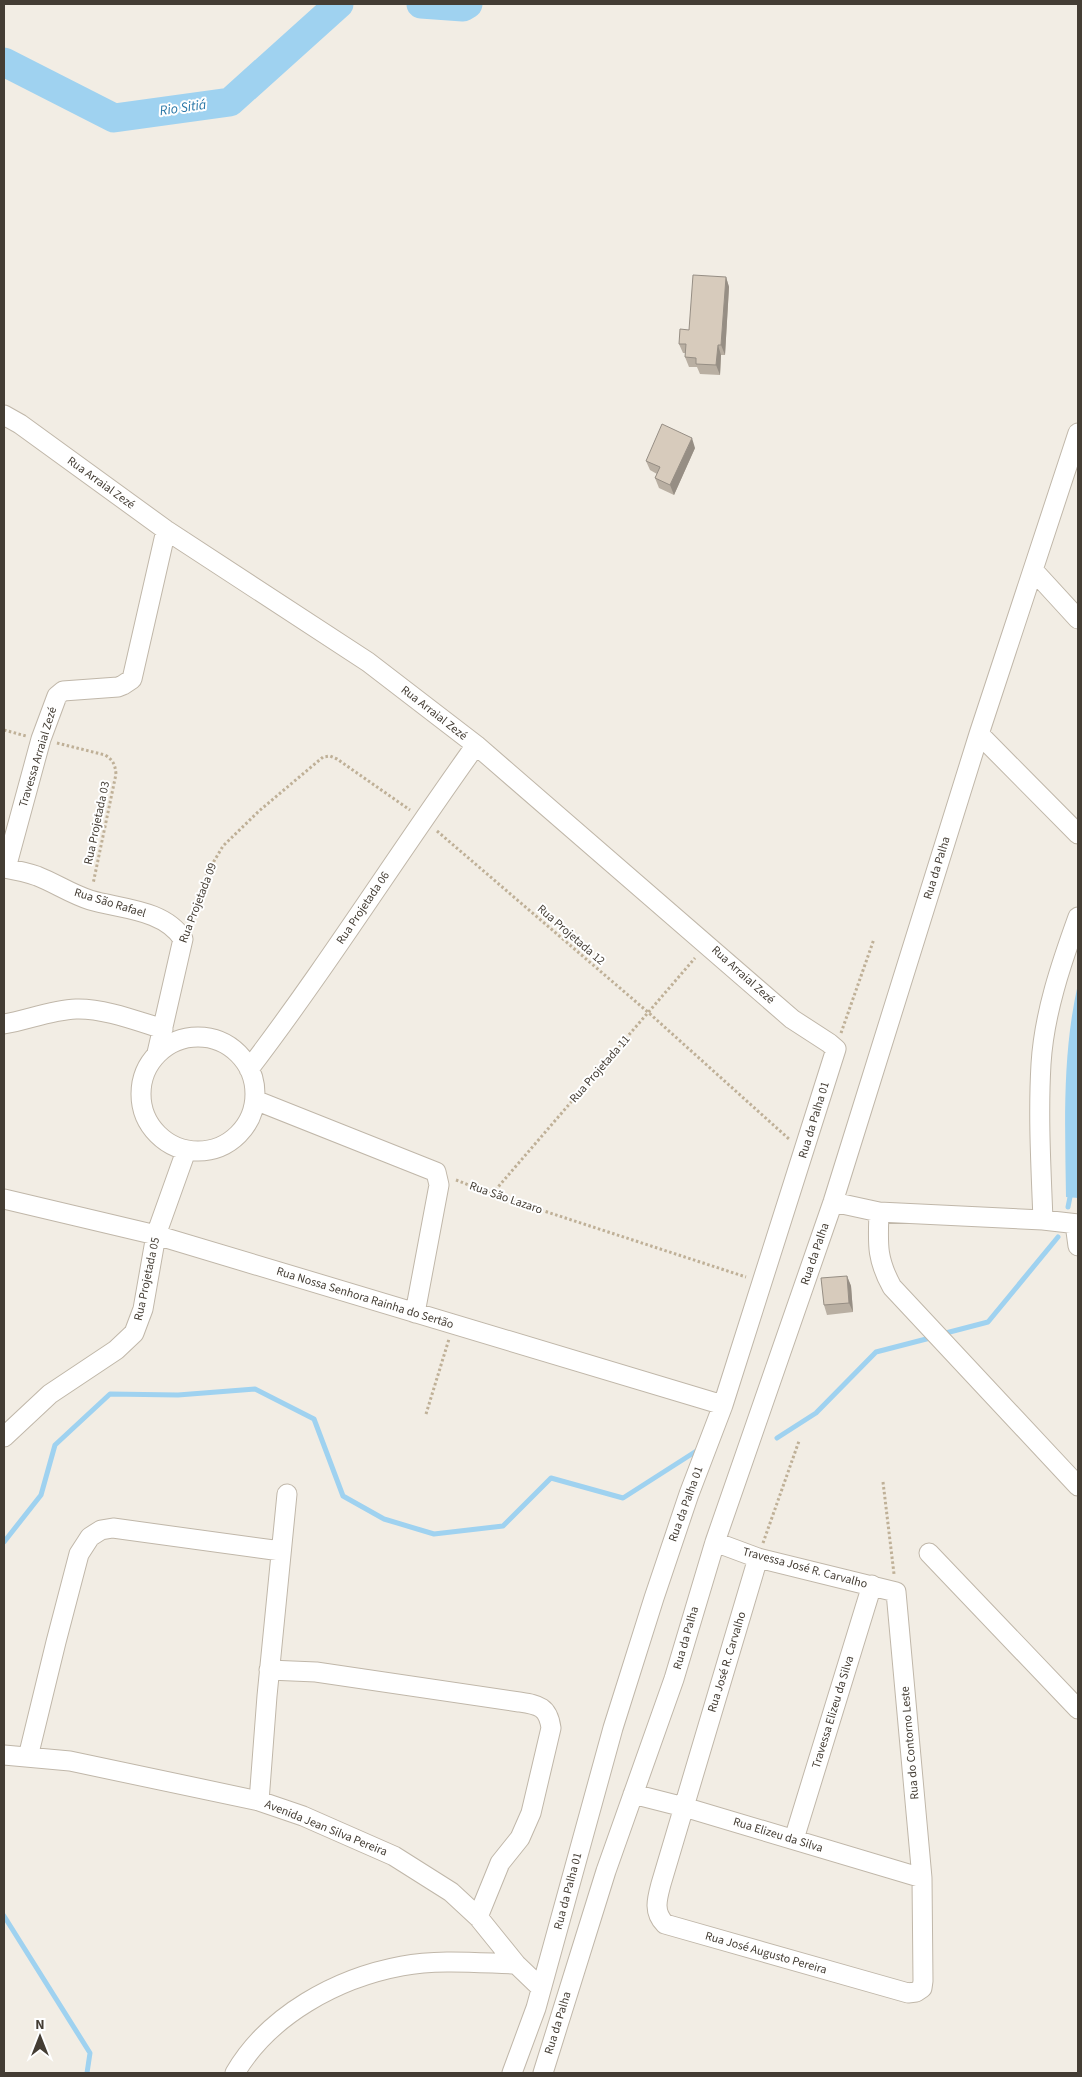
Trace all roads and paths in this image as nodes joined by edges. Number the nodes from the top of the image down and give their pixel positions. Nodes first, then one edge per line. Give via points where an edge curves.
1 (4, 415) edge
2 (1078, 432) edge
3 (166, 530) junction
4 (1034, 571) junction
5 (1078, 619) edge
6 (979, 734) junction
7 (476, 745) junction
8 (105, 755) dead end
9 (314, 763) joint
10 (423, 819) junction
11 (1078, 834) edge
12 (5, 868) edge
13 (89, 900) junction
14 (1078, 916) edge
15 (183, 939) junction
16 (874, 939) dead end
17 (707, 944) junction
18 (649, 1013) junction
19 (4, 1024) edge
20 (163, 1029) junction
21 (836, 1050) junction
22 (157, 1054) junction
23 (249, 1069) junction
24 (255, 1100) junction
25 (186, 1151) junction
26 (804, 1152) junction
27 (436, 1172) junction
28 (492, 1194) junction
29 (4, 1199) edge
30 (833, 1202) junction
31 (880, 1212) junction
32 (1043, 1220) junction
33 (1076, 1224) edge
34 (156, 1235) junction
35 (1078, 1246) edge
36 (762, 1282) junction
37 (415, 1313) junction
38 (454, 1324) junction
39 (723, 1404) junction
40 (426, 1414) dead end
41 (4, 1437) edge
42 (799, 1441) dead end
43 (883, 1482) dead end
44 (1078, 1486) edge
45 (287, 1494) dead end
46 (715, 1542) junction
47 (281, 1551) junction
48 (929, 1553) dead end
49 (758, 1558) junction
50 (872, 1585) junction
51 (896, 1592) junction
52 (269, 1670) junction
53 (1078, 1709) edge
54 (4, 1755) edge
55 (28, 1757) junction
56 (633, 1794) junction
57 (258, 1801) junction
58 (684, 1807) junction
59 (794, 1839) junction
60 (922, 1878) junction
61 (661, 1884) joint
62 (478, 1917) junction
63 (516, 1964) junction
64 (541, 1988) junction
65 (908, 1994) joint
66 (234, 2073) edge
67 (512, 2073) edge
68 (543, 2073) edge

1 - 3 street, Rua Arraial Zezé
2 - 4 street, Rua da Palha
3 - 7 street, Rua Arraial Zezé via 368,662
3 - 12 street, Travessa Arraial Zezé via 132,679 123,686 63,691 57,696 41,739
4 - 5 street
4 - 6 street, Rua da Palha
6 - 11 street
6 - 30 street, Rua da Palha
7 - 10 street, Rua Projetada 06
7 - 17 street, Rua Arraial Zezé
8 - 13 path, Rua Projetada 03 via 112,759 116,774
9 - 10 path, Rua Projetada 12 via 323,757 338,759
9 - 15 path, Rua Projetada 09 via 223,846 207,873
10 - 18 path, Rua Projetada 12
10 - 23 street, Rua Projetada 06 via 306,993
12 - 13 street, Rua São Rafael via 39,877
13 - 15 street, Rua São Rafael via 155,917 176,929
14 - 32 street via 1050,1008 1041,1063
15 - 20 street, Rua Projetada 09
16 - 21 path
17 - 18 path, Rua Projetada 11
17 - 21 street, Rua Arraial Zezé via 792,1019
18 - 26 path, Rua Projetada 12
18 - 28 path, Rua Projetada 11
19 - 20 street via 77,1009
20 - 22 street, Rua Projetada 09
21 - 26 street, Rua da Palha 01
22 - 23 street via 184,1039 215,1040 241,1056
22 - 25 street via 144,1076 143,1106 158,1134
23 - 24 street
24 - 25 street via 251,1116 240,1132 225,1144 206,1150
24 - 27 street
25 - 34 street, Rua Projetada 05
26 - 36 street, Rua da Palha 01
27 - 28 path, Rua São Lazaro
27 - 37 street via 438,1185
28 - 36 path, Rua São Lazaro
29 - 34 street, Rua Nossa Senhora Rainha do Sertão
30 - 31 street
30 - 46 street, Rua da Palha
31 - 32 street
31 - 44 street via 878,1247 882,1269 892,1286
32 - 33 street
33 - 35 street
34 - 37 street, Rua Nossa Senhora Rainha do Sertão
34 - 41 street, Rua Projetada 05 via 143,1309 134,1333 116,1350 50,1394
36 - 39 street, Rua da Palha 01
37 - 38 street, Rua Nossa Senhora Rainha do Sertão
38 - 39 street, Rua Nossa Senhora Rainha do Sertão
38 - 40 path
39 - 64 street, Rua da Palha 01 via 689,1494 613,1728
42 - 49 path
43 - 51 path
45 - 47 street
46 - 49 street, Travessa José R. Carvalho
46 - 56 street, Rua da Palha via 674,1679
47 - 52 street
47 - 55 street via 113,1528 90,1536 79,1554
48 - 53 street
49 - 50 street, Travessa José R. Carvalho
49 - 58 street, Rua José R. Carvalho
50 - 51 street, Travessa José R. Carvalho
50 - 59 street, Travessa Elizeu da Silva
51 - 60 street, Rua do Contorno Leste
52 - 57 street
52 - 62 street via 316,1672 539,1706 545,1711 551,1728 531,1813 520,1838 500,1863
54 - 55 street, Avenida Jean Silva Pereira
55 - 57 street, Avenida Jean Silva Pereira via 70,1761
56 - 58 street, Rua Elizeu da Silva
56 - 68 street, Rua da Palha
57 - 62 street, Avenida Jean Silva Pereira via 303,1816 394,1856 451,1892
58 - 59 street, Rua Elizeu da Silva
58 - 61 street, Rua José R. Carvalho
59 - 60 street, Rua Elizeu da Silva
60 - 65 street, Rua do Contorno Leste via 923,1981 922,1988
61 - 65 street, Rua José Augusto Pereira via 657,1913 665,1924
62 - 63 street, Avenida Jean Silva Pereira
63 - 64 street, Avenida Jean Silva Pereira
63 - 66 street via 456,1962 404,1966 366,1975 329,1990 288,2015 252,2049
64 - 67 street, Rua da Palha 01

